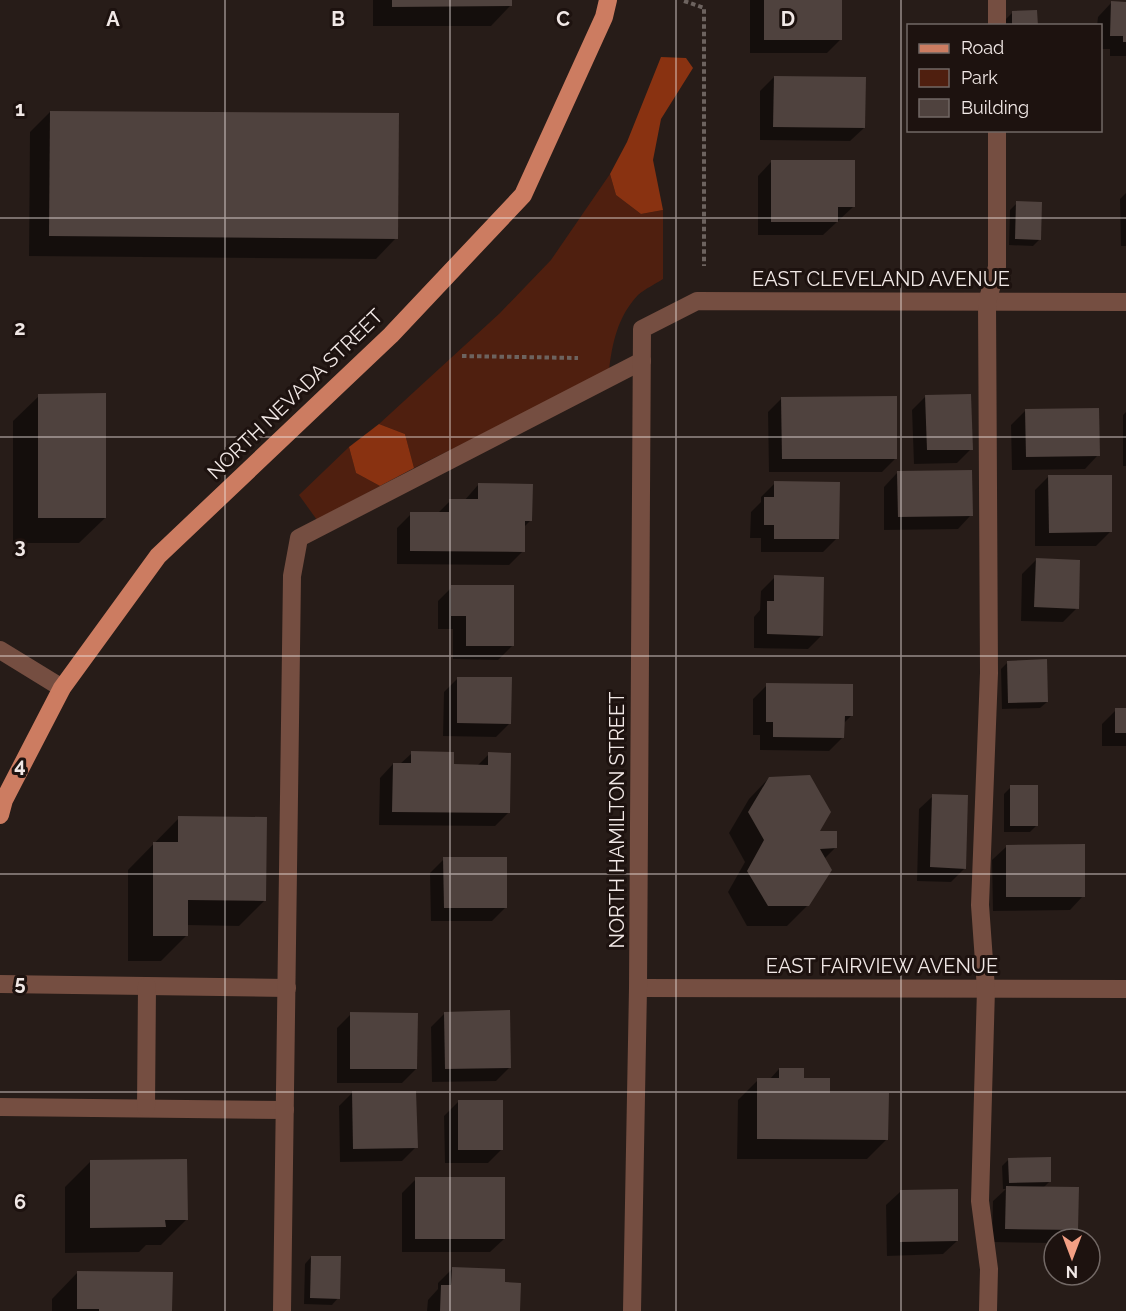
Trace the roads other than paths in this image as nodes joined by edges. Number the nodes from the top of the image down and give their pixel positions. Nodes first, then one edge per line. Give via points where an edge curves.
1 (608, 0) edge
2 (997, 0) edge
3 (997, 24) edge
4 (997, 132) edge
5 (987, 302) junction
6 (1126, 302) edge
7 (642, 329) joint
8 (642, 361) junction
9 (0, 650) edge
10 (62, 688) junction
11 (0, 815) edge
12 (0, 984) edge
13 (147, 986) junction
14 (287, 988) junction
15 (639, 988) junction
16 (986, 989) junction
17 (1126, 989) edge
18 (0, 1107) edge
19 (146, 1108) junction
20 (285, 1110) junction
21 (282, 1311) edge
22 (632, 1311) edge
23 (988, 1311) edge

1 - 10 main road, NORTH NEVADA STREET via 604,17 523,195 391,335 158,556
2 - 3 street
4 - 5 street via 997,267
5 - 6 street, EAST CLEVELAND AVENUE
5 - 7 street, EAST CLEVELAND AVENUE via 696,301
5 - 16 street via 989,673 980,905
7 - 8 street, NORTH HAMILTON STREET
8 - 14 street via 299,538 292,576
8 - 15 street, NORTH HAMILTON STREET
9 - 10 street
10 - 11 main road, NORTH NEVADA STREET
12 - 13 street
13 - 14 street
13 - 19 street
14 - 20 street
15 - 16 street, EAST FAIRVIEW AVENUE
15 - 22 street, NORTH HAMILTON STREET
16 - 17 street, EAST FAIRVIEW AVENUE
16 - 23 street via 980,1201 989,1269
18 - 19 street
19 - 20 street
20 - 21 street

